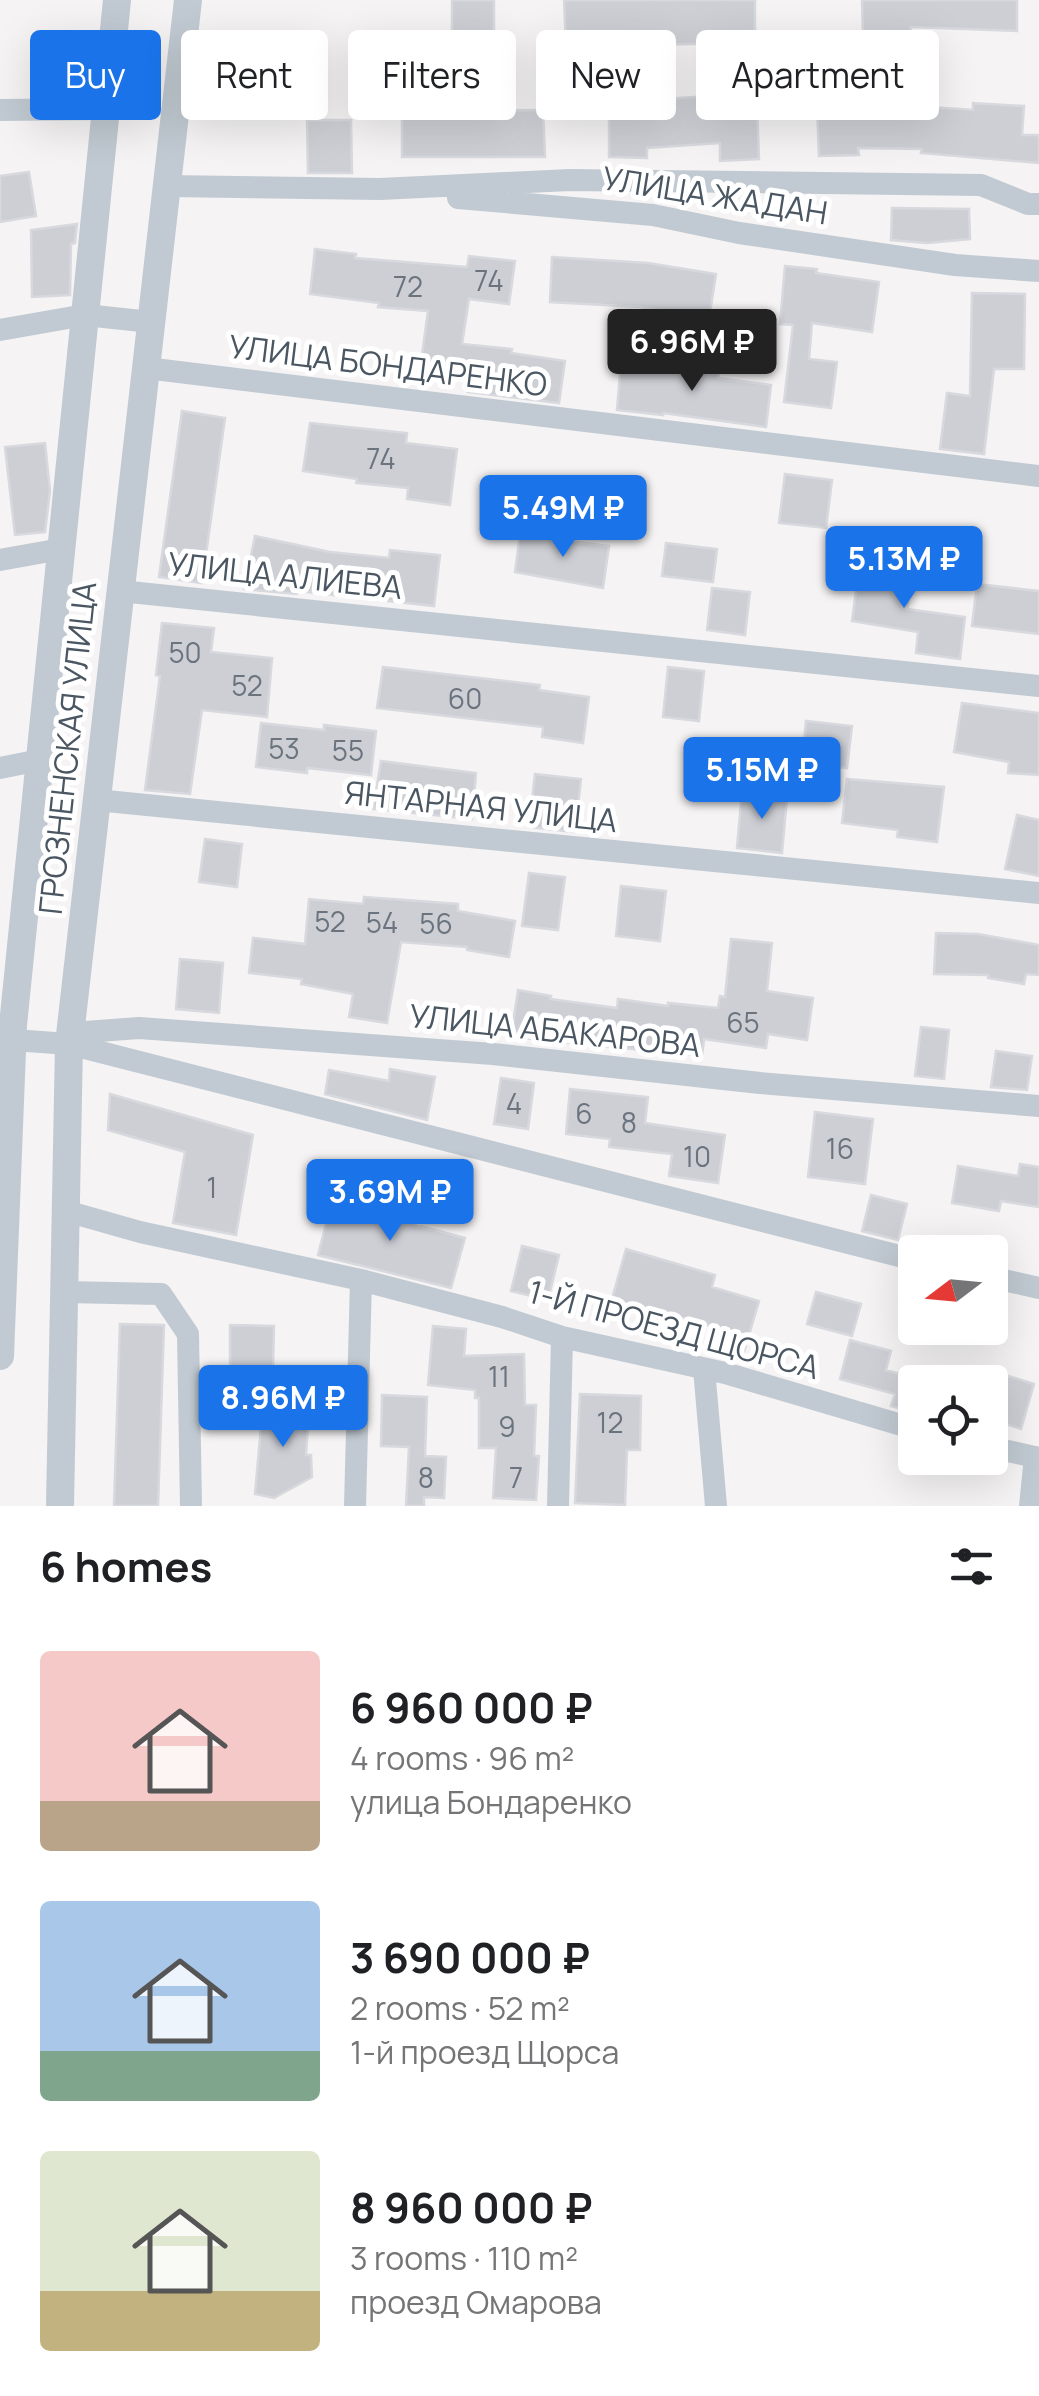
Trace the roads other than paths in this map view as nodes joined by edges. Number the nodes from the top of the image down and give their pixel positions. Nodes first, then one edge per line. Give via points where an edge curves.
1 (117, 0) edge
2 (188, 0) edge
3 (114, 30) edge
4 (0, 110) edge
5 (30, 110) edge
6 (105, 120) edge
7 (167, 186) junction
8 (380, 190) junction
9 (1039, 204) edge
10 (1039, 271) edge
11 (85, 314) junction
12 (151, 322) junction
13 (0, 330) edge
14 (146, 368) junction
15 (1039, 476) edge
16 (61, 549) junction
17 (0, 560) edge
18 (120, 590) junction
19 (1039, 686) edge
20 (40, 760) junction
21 (0, 768) edge
22 (96, 800) junction
23 (1039, 894) edge
24 (9, 1030) edge
25 (69, 1044) junction
26 (1039, 1106) edge
27 (3, 1190) edge
28 (66, 1212) junction
29 (898, 1256) edge
30 (361, 1280) junction
31 (1008, 1281) edge
32 (1039, 1288) edge
33 (64, 1292) junction
34 (562, 1337) junction
35 (0, 1356) edge
36 (704, 1369) junction
37 (898, 1424) edge
38 (1008, 1451) edge
39 (1037, 1458) edge
40 (60, 1506) edge
41 (190, 1506) edge
42 (355, 1506) edge
43 (558, 1506) edge
44 (716, 1506) edge
45 (1030, 1506) edge

1 - 3 street, ГРОЗНЕНСКАЯ УЛИЦА
2 - 7 street, ГРОЗНЕНСКАЯ УЛИЦА
4 - 5 street
6 - 11 street, ГРОЗНЕНСКАЯ УЛИЦА
7 - 8 street
7 - 12 street, ГРОЗНЕНСКАЯ УЛИЦА
8 - 9 street via 569,180 981,185
8 - 10 street, УЛИЦА ЖАДАН via 616,211 936,262
11 - 12 street
11 - 13 street
11 - 16 street, ГРОЗНЕНСКАЯ УЛИЦА
12 - 14 street, ГРОЗНЕНСКАЯ УЛИЦА
14 - 15 street, УЛИЦА БОНДАРЕНКО
14 - 18 street, ГРОЗНЕНСКАЯ УЛИЦА
16 - 17 street
16 - 20 street, ГРОЗНЕНСКАЯ УЛИЦА
18 - 19 street, УЛИЦА АЛИЕВА
18 - 22 street, ГРОЗНЕНСКАЯ УЛИЦА
20 - 21 street
20 - 24 street, ГРОЗНЕНСКАЯ УЛИЦА
22 - 23 street, ЯНТАРНАЯ УЛИЦА
22 - 25 street, ГРОЗНЕНСКАЯ УЛИЦА
24 - 25 street
24 - 27 street, ГРОЗНЕНСКАЯ УЛИЦА
25 - 26 street, УЛИЦА АБАКАРОВА via 86,1032 139,1028
25 - 28 street, ГРОЗНЕНСКАЯ УЛИЦА
25 - 29 street
27 - 35 street, ГРОЗНЕНСКАЯ УЛИЦА
28 - 30 street, 1-Й ПРОЕЗД ЩОРСА
28 - 33 street, ГРОЗНЕНСКАЯ УЛИЦА
30 - 34 street, 1-Й ПРОЕЗД ЩОРСА
30 - 42 street
31 - 32 street
33 - 40 street, ГРОЗНЕНСКАЯ УЛИЦА
33 - 41 street via 161,1294 188,1334
34 - 36 street, 1-Й ПРОЕЗД ЩОРСА
34 - 43 street
36 - 37 street, 1-Й ПРОЕЗД ЩОРСА
36 - 44 street
38 - 39 street
39 - 45 street

